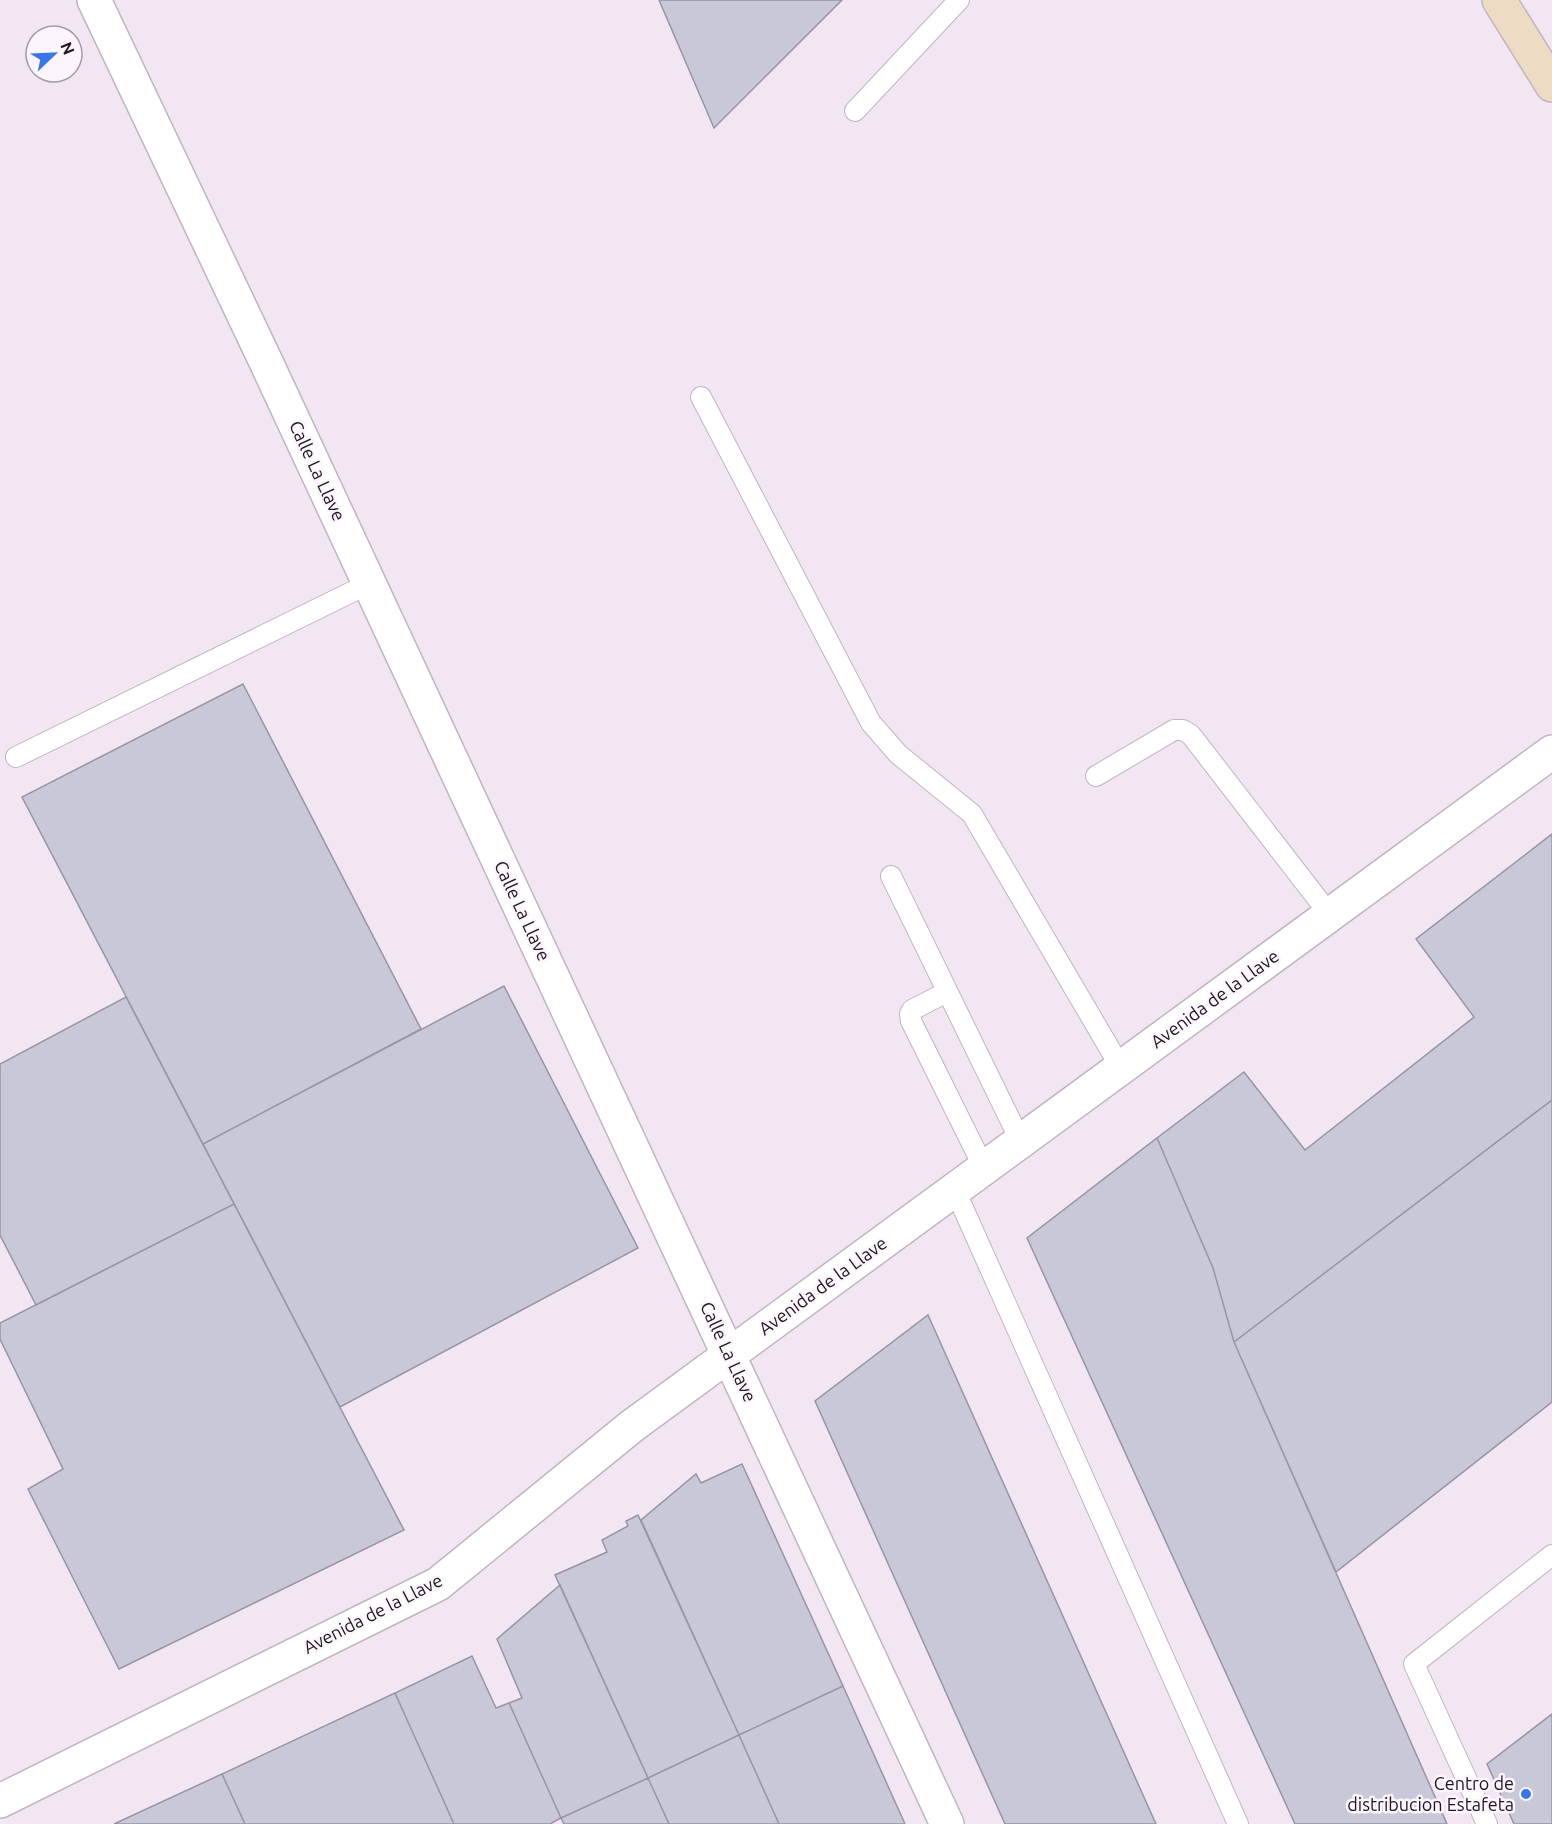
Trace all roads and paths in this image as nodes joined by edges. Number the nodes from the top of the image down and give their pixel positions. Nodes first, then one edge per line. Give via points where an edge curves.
1 (94, 0) edge
2 (959, 0) edge
3 (1499, 0) edge
4 (1552, 85) edge
5 (855, 111) dead end
6 (701, 397) dead end
7 (370, 583) junction
8 (1552, 752) edge
9 (16, 758) dead end
10 (1096, 776) dead end
11 (891, 876) dead end
12 (1330, 915) junction
13 (947, 992) junction
14 (1121, 1068) junction
15 (1021, 1142) junction
16 (984, 1168) junction
17 (955, 1190) junction
18 (729, 1355) junction
19 (1552, 1555) edge
20 (0, 1798) edge
21 (947, 1824) edge
22 (1239, 1824) edge
23 (1487, 1824) edge

1 - 7 street, Calle La Llave
2 - 5 lane
3 - 4 street
6 - 14 lane via 871,723 898,754 972,814
7 - 9 lane
7 - 18 street, Calle La Llave
8 - 12 street, Avenida de la Llave
10 - 12 lane via 1174,730 1183,730 1191,735
11 - 13 lane
12 - 14 street, Avenida de la Llave
13 - 15 lane
13 - 16 lane via 912,1010 911,1021
14 - 15 street, Avenida de la Llave
15 - 16 street, Avenida de la Llave
16 - 17 street, Avenida de la Llave
17 - 18 street, Avenida de la Llave
17 - 22 lane
18 - 20 street, Avenida de la Llave via 632,1426 438,1584
18 - 21 street, Calle La Llave
19 - 23 lane via 1414,1664

